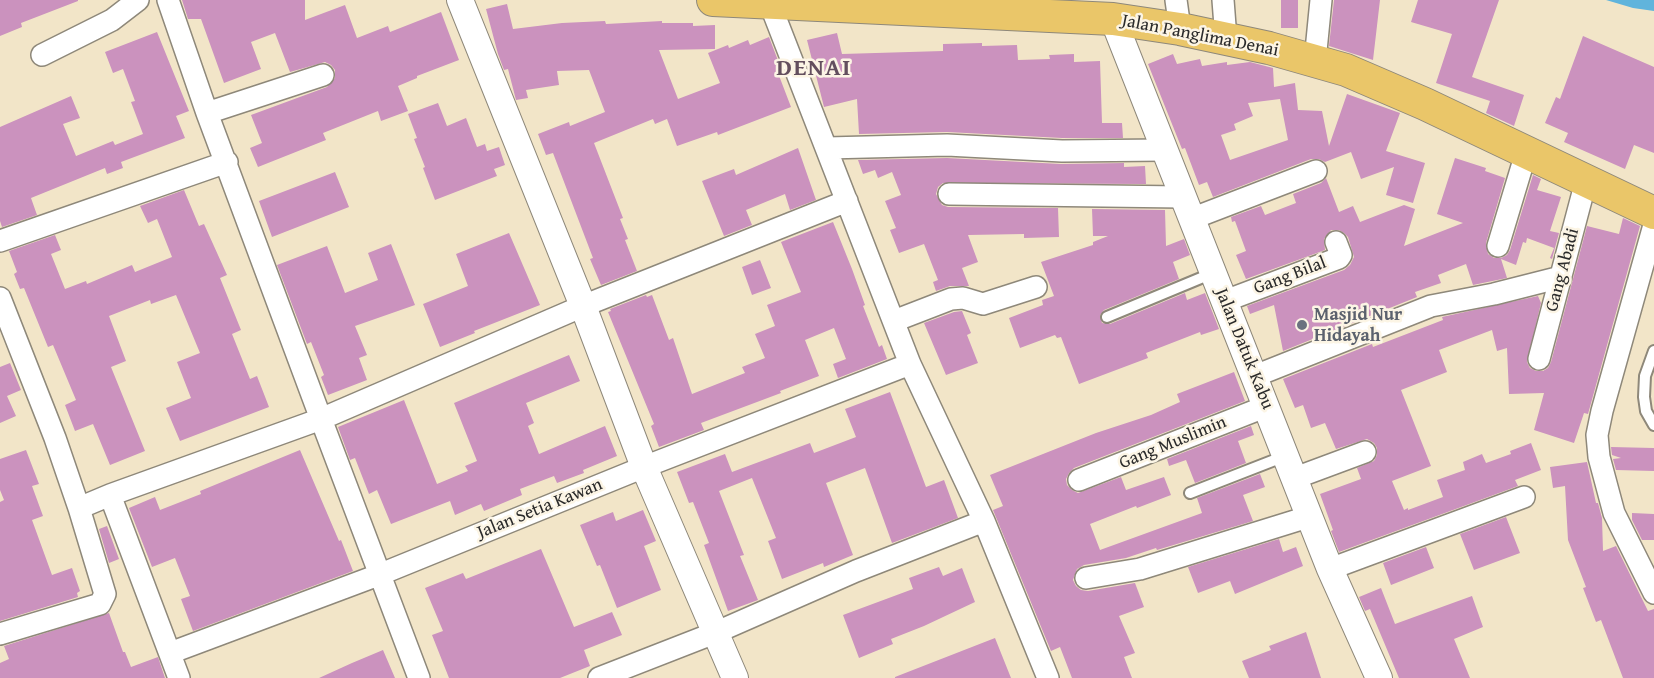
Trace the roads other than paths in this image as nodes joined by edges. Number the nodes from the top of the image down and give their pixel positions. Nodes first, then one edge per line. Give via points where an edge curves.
1 (138, 0) edge
2 (168, 0) edge
3 (460, 0) edge
4 (713, 0) edge
5 (1223, 0) edge
6 (1321, 0) edge
7 (770, 4) junction
8 (892, 4) edge
9 (1178, 14) edge
10 (1113, 19) junction
11 (1226, 39) junction
12 (42, 55) dead end
13 (1315, 61) junction
14 (323, 75) dead end
15 (207, 113) junction
16 (827, 148) junction
17 (1164, 150) junction
18 (1527, 153) junction
19 (226, 162) junction
20 (1316, 171) dead end
21 (1586, 181) junction
22 (949, 194) dead end
23 (847, 201) junction
24 (1187, 208) junction
25 (1654, 213) edge
26 (1654, 225) edge
27 (0, 241) edge
28 (1336, 242) dead end
29 (1498, 246) dead end
30 (1213, 273) junction
31 (1561, 277) junction
32 (1036, 287) dead end
33 (0, 298) edge
34 (1225, 301) junction
35 (583, 306) junction
36 (1107, 317) dead end
37 (894, 321) junction
38 (6, 330) edge
39 (1654, 351) edge
40 (1539, 359) dead end
41 (910, 364) junction
42 (1255, 376) junction
43 (1267, 406) junction
44 (321, 419) junction
45 (1654, 425) edge
46 (1365, 452) dead end
47 (644, 467) junction
48 (1291, 467) junction
49 (1079, 480) dead end
50 (1190, 493) dead end
51 (110, 495) junction
52 (1524, 496) dead end
53 (79, 508) junction
54 (1311, 516) junction
55 (984, 521) junction
56 (1330, 569) junction
57 (381, 574) junction
58 (1086, 578) dead end
59 (1654, 593) edge
60 (717, 632) junction
61 (0, 634) edge
62 (170, 653) junction
63 (179, 678) edge
64 (419, 678) edge
65 (600, 678) edge
66 (735, 678) edge
67 (1048, 678) edge
68 (1379, 678) edge

1 - 12 street via 112,20
2 - 15 street
3 - 35 street
4 - 7 main road, Jalan Panglima Denai
5 - 11 street
6 - 13 street
7 - 8 main road, Jalan Panglima Denai
7 - 16 street
8 - 10 main road, Jalan Panglima Denai
9 - 10 main road, Jalan Panglima Denai
9 - 11 main road, Jalan Panglima Denai
10 - 17 street, Jalan Datuk Kabu
11 - 13 main road, Jalan Panglima Denai
13 - 18 main road, Jalan Panglima Denai via 1347,70
14 - 15 street
15 - 19 street
16 - 17 street via 947,145 1062,151
16 - 23 street
17 - 24 street, Jalan Datuk Kabu
18 - 21 main road, Jalan Panglima Denai
18 - 29 street
19 - 27 street
19 - 44 street
20 - 24 street
21 - 25 main road, Jalan Panglima Denai
21 - 31 street, Gang Abadi
22 - 24 street
23 - 35 street
23 - 37 street
24 - 30 street, Jalan Datuk Kabu
26 - 59 street via 1597,435 1614,513
28 - 34 street, Gang Bilal via 1339,258
30 - 34 street, Jalan Datuk Kabu
30 - 36 lane
31 - 40 street, Gang Abadi
31 - 42 street via 1431,306
32 - 37 street via 983,304 951,299
33 - 38 street
34 - 42 street, Jalan Datuk Kabu
35 - 44 street
35 - 47 street
37 - 41 street
38 - 53 street via 55,438
39 - 45 lane via 1645,375 1644,397
41 - 47 street, Jalan Setia Kawan
41 - 55 street
42 - 43 street, Jalan Datuk Kabu
43 - 48 street, Jalan Datuk Kabu
43 - 49 street, Gang Muslimin
44 - 51 street
44 - 57 street
46 - 48 street
47 - 57 street, Jalan Setia Kawan
47 - 60 street
48 - 50 lane
48 - 54 street, Jalan Datuk Kabu
51 - 53 street
51 - 62 street
52 - 56 street
53 - 61 street via 105,594 100,604
54 - 56 street, Jalan Datuk Kabu
54 - 58 street via 1140,569
55 - 60 street
55 - 67 street
56 - 68 street, Jalan Datuk Kabu
57 - 62 street, Jalan Setia Kawan
57 - 64 street
60 - 65 street
60 - 66 street
62 - 63 street

